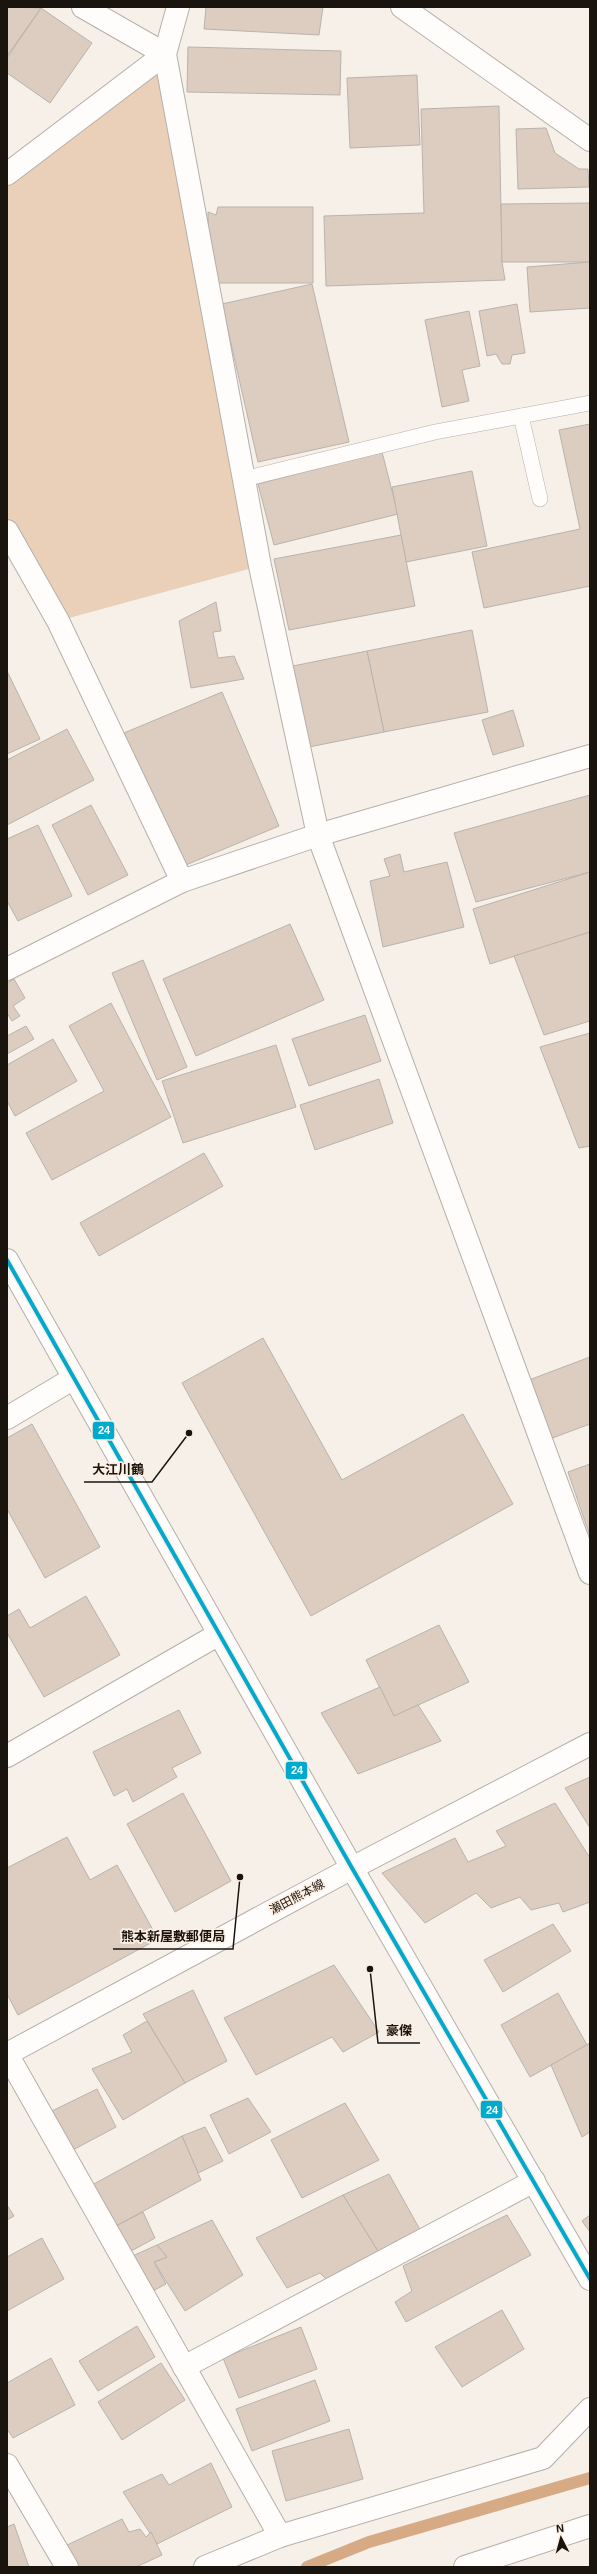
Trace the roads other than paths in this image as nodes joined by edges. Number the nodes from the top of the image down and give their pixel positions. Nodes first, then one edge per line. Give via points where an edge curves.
1 (83, 7) edge
2 (178, 7) edge
3 (402, 7) edge
4 (165, 54) junction
5 (590, 140) edge
6 (7, 174) edge
7 (590, 403) edge
8 (521, 416) junction
9 (244, 479) junction
10 (540, 499) dead end
11 (7, 531) edge
12 (590, 756) edge
13 (318, 835) junction
14 (182, 881) junction
15 (7, 969) edge
16 (7, 1260) edge
17 (74, 1378) junction
18 (7, 1418) edge
19 (590, 1572) edge
20 (219, 1634) junction
21 (590, 1744) edge
22 (7, 1756) edge
23 (352, 1868) junction
24 (7, 2054) edge
25 (534, 2181) junction
26 (590, 2279) edge
27 (184, 2367) junction
28 (590, 2409) edge
29 (7, 2465) edge
30 (590, 2526) edge
31 (280, 2536) junction
32 (67, 2567) edge
33 (205, 2567) edge
34 (464, 2567) edge

1 - 4 street
2 - 4 street
3 - 5 street
4 - 6 street
4 - 9 street
7 - 8 lane
8 - 9 lane via 435,432
8 - 10 lane
9 - 13 street via 260,566
11 - 14 street via 58,621
12 - 13 street
13 - 14 street
13 - 19 street
14 - 15 street
16 - 17 street
17 - 18 street
17 - 20 street
20 - 22 street
20 - 23 street
21 - 23 street, 瀬田熊本線
23 - 24 street, 瀬田熊本線
23 - 25 street
24 - 27 street
25 - 26 street
25 - 27 street
27 - 31 street
28 - 31 street via 543,2458
29 - 32 street
30 - 34 street
31 - 33 street

